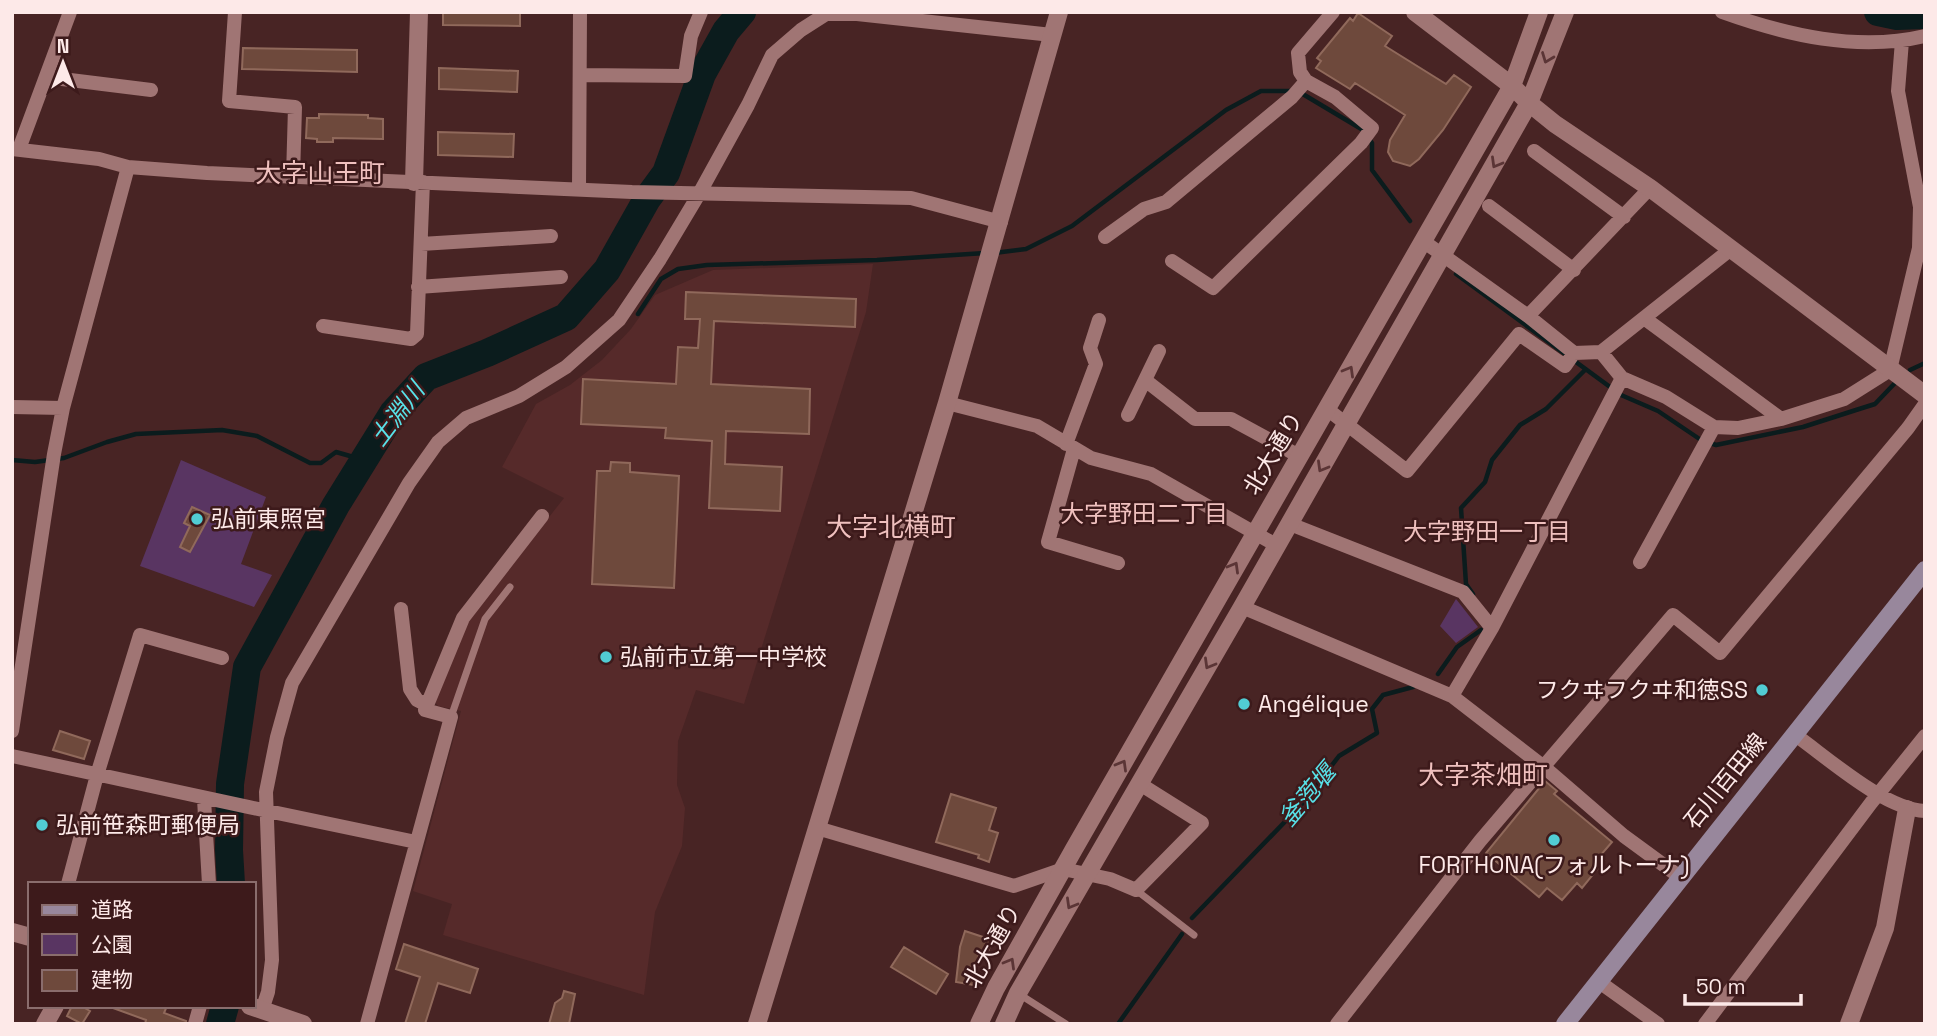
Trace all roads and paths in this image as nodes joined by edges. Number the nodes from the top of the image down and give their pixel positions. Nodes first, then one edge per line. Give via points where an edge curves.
1 (70, 12) edge
2 (235, 12) edge
3 (419, 12) edge
4 (580, 12) edge
5 (701, 12) edge
6 (1059, 12) edge
7 (1333, 12) edge
8 (1415, 12) edge
9 (1539, 12) edge
10 (1565, 12) edge
11 (1722, 12) edge
12 (1052, 35) junction
13 (1925, 36) edge
14 (1902, 41) junction
15 (580, 75) junction
16 (46, 77) junction
17 (1512, 86) junction
18 (1299, 89) junction
19 (151, 90) dead end
20 (1529, 103) junction
21 (16, 149) edge
22 (1534, 151) dead end
23 (128, 167) junction
24 (293, 177) junction
25 (419, 182) junction
26 (1650, 188) junction
27 (579, 189) junction
28 (699, 194) junction
29 (1489, 206) dead end
30 (1624, 217) junction
31 (1001, 222) junction
32 (551, 236) dead end
33 (1105, 237) dead end
34 (1423, 241) junction
35 (421, 244) junction
36 (1731, 249) junction
37 (1443, 254) junction
38 (1172, 261) dead end
39 (1574, 270) junction
40 (561, 276) dead end
41 (418, 287) junction
42 (1528, 316) junction
43 (1644, 318) junction
44 (1099, 320) dead end
45 (323, 326) dead end
46 (1158, 351) dead end
47 (1601, 352) junction
48 (1571, 358) junction
49 (1890, 370) junction
50 (1145, 380) junction
51 (1618, 386) junction
52 (1925, 395) edge
53 (947, 403) junction
54 (1925, 404) edge
55 (12, 407) edge
56 (63, 408) junction
57 (1327, 409) junction
58 (1128, 415) dead end
59 (1781, 419) junction
60 (1347, 424) junction
61 (1714, 426) junction
62 (1070, 446) junction
63 (1299, 456) junction
64 (542, 516) dead end
65 (1290, 524) junction
66 (1254, 532) junction
67 (1276, 545) junction
68 (1640, 562) dead end
69 (1118, 564) dead end
70 (1925, 570) edge
71 (510, 587) dead end
72 (1242, 607) junction
73 (401, 609) dead end
74 (1492, 628) junction
75 (222, 658) dead end
76 (1452, 696) junction
77 (426, 705) junction
78 (451, 717) junction
79 (12, 731) edge
80 (1794, 734) junction
81 (1925, 736) edge
82 (12, 756) edge
83 (1544, 766) junction
84 (97, 775) junction
85 (1140, 784) junction
86 (1878, 796) junction
87 (206, 800) junction
88 (267, 809) junction
89 (1916, 810) edge
90 (817, 828) junction
91 (416, 842) junction
92 (1063, 869) junction
93 (1088, 874) junction
94 (1680, 877) junction
95 (69, 882) edge
96 (209, 882) edge
97 (1136, 890) junction
98 (1194, 935) dead end
99 (1598, 981) junction
100 (1018, 993) junction
101 (54, 1008) edge
102 (266, 1014) edge
103 (45, 1024) edge
104 (303, 1024) edge
105 (367, 1024) edge
106 (757, 1024) edge
107 (979, 1024) edge
108 (1004, 1024) edge
109 (1066, 1024) edge
110 (1337, 1024) edge
111 (1565, 1024) edge
112 (1657, 1024) edge
113 (1705, 1024) edge
114 (1849, 1024) edge

1 - 16 street
2 - 24 street via 229,102 295,107
3 - 25 street
4 - 15 street
5 - 15 street via 691,36 685,76
6 - 12 street
7 - 18 street via 1298,53
8 - 17 street
9 - 17 street, 北大通り
10 -> 20 street, 北大通り
11 - 14 street via 1828,41
12 - 28 street via 826,14 772,55
12 - 31 street
13 - 14 street
14 - 49 street via 1899,91 1920,206 1919,248
15 - 27 street
16 - 19 street
16 - 21 street
17 - 20 street
17 - 34 street, 北大通り
18 - 33 street via 1166,202 1144,209
18 - 38 street via 1335,97 1372,128 1213,288
20 - 26 street
20 -> 37 street, 北大通り
21 - 23 street
22 - 30 street
23 - 24 street
23 - 56 street
24 - 25 street
25 - 27 street
25 - 35 street
26 - 30 street
26 - 36 street
27 - 28 street
28 - 31 street via 911,198
28 - 88 street via 619,320 566,367 519,396 466,418 438,442 423,463 292,683 266,792
29 - 39 street
30 - 39 street
31 - 53 street
32 - 35 street
34 - 37 street
57 -> 34 street, 北大通り
35 - 41 street
36 - 43 street
36 - 49 street
37 - 42 street
37 - 60 street, 北大通り
39 - 42 street
40 - 41 street
41 - 45 street via 417,334 411,339
42 - 48 street
43 - 47 street
43 - 59 street
44 - 62 street via 1090,348 1096,364
46 - 50 street
47 - 48 street
47 - 51 street
48 - 60 street via 1565,366 1519,334 1407,471
49 - 52 street
49 - 59 street via 1844,399
50 - 58 street
50 - 63 street via 1195,419 1231,419
51 - 61 street via 1666,397
51 - 74 street
53 - 62 street via 1037,426
53 - 90 street
54 - 83 street via 1720,653 1673,615
55 - 56 street
56 - 79 street
57 - 60 street
57 - 63 street, 北大通り
59 - 61 street via 1738,428
60 -> 65 street, 北大通り
61 - 68 street
62 - 66 street via 1091,458 1152,474
62 - 69 street via 1048,542
63 - 66 street, 北大通り
64 - 77 street via 463,618
65 - 67 street, 北大通り
65 - 74 street via 1462,592
66 - 67 street
92 -> 66 street, 北大通り
67 - 72 street, 北大通り
70 - 80 main road, 石川百田線
71 - 78 lane via 485,619
72 - 76 street
72 -> 85 street, 北大通り
73 - 77 street via 410,689
74 - 76 street
75 - 84 street via 140,635
76 - 83 street
77 - 78 street via 425,710
78 - 91 street
80 - 86 street
80 - 94 main road, 石川百田線
81 - 86 street
82 - 84 street
83 - 94 street via 1624,836
83 - 110 street
84 - 87 street
84 - 95 street
85 - 93 street, 北大通り
85 - 97 street via 1202,823
86 - 89 street
86 - 113 street
87 - 88 street
87 - 96 street
88 - 91 street
88 - 102 street via 272,960
89 - 114 street via 1885,928
90 - 92 street via 1014,886
90 - 106 street
91 - 105 street
92 - 93 street
107 -> 92 street, 北大通り
93 - 97 street
93 -> 100 street, 北大通り
94 - 99 main road, 石川百田線
97 - 98 lane
99 - 111 main road, 石川百田線
99 - 112 street
100 - 108 street, 北大通り
100 - 109 lane
101 - 103 street
102 - 104 street

